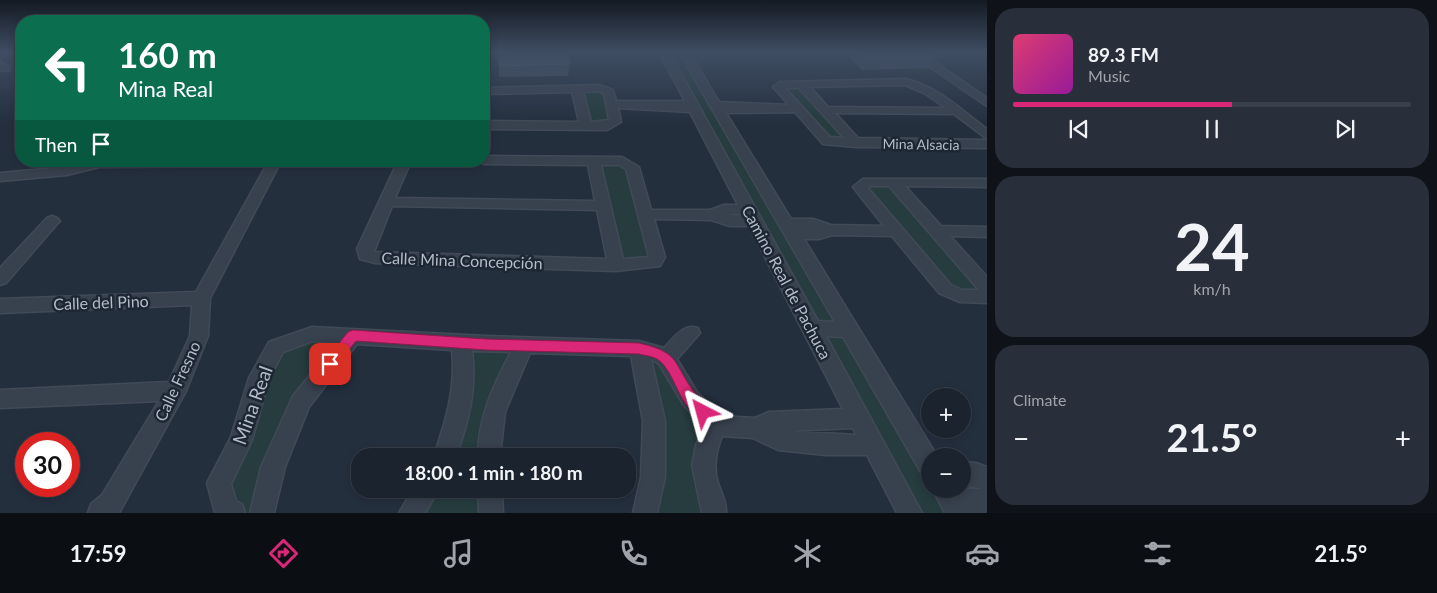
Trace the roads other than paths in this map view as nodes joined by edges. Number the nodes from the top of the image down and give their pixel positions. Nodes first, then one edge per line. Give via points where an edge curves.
1 (677, 76) edge
2 (699, 76) edge
3 (949, 76) edge
4 (680, 81) junction
5 (702, 81) junction
6 (801, 84) junction
7 (576, 89) junction
8 (490, 91) edge
9 (987, 102) edge
10 (612, 104) junction
11 (693, 106) junction
12 (719, 107) junction
13 (798, 109) junction
14 (826, 110) junction
15 (954, 111) junction
16 (490, 125) edge
17 (586, 126) junction
18 (987, 135) edge
19 (856, 143) junction
20 (987, 144) edge
21 (722, 158) junction
22 (747, 159) junction
23 (490, 160) edge
24 (594, 162) junction
25 (83, 167) edge
26 (272, 167) edge
27 (403, 167) edge
28 (2, 179) edge
29 (893, 182) junction
30 (987, 183) edge
31 (388, 202) junction
32 (604, 206) junction
33 (644, 214) junction
34 (752, 216) junction
35 (52, 221) dead end
36 (790, 229) junction
37 (896, 231) junction
38 (937, 231) junction
39 (987, 232) edge
40 (616, 264) junction
41 (0, 279) edge
42 (987, 288) edge
43 (987, 297) edge
44 (201, 298) junction
45 (0, 306) edge
46 (812, 328) junction
47 (848, 330) junction
48 (691, 333) dead end
49 (353, 335) junction
50 (461, 342) junction
51 (525, 344) junction
52 (639, 349) junction
53 (666, 358) junction
54 (176, 391) junction
55 (0, 399) edge
56 (858, 418) junction
57 (716, 426) junction
58 (756, 428) junction
59 (872, 445) junction
60 (449, 448) edge
61 (489, 448) edge
62 (921, 451) edge
63 (971, 474) edge
64 (987, 479) edge
65 (421, 498) edge
66 (490, 498) edge
67 (952, 501) edge
68 (987, 501) edge
69 (226, 512) edge
70 (100, 513) edge
71 (262, 513) edge
72 (411, 513) edge
73 (491, 513) edge
74 (645, 513) edge
75 (714, 513) edge
76 (910, 513) edge

1 - 4 street, Camino Real de Pachuca
2 - 5 street, Camino Real de Pachuca
3 - 9 street
4 - 5 street
4 - 11 street, Camino Real de Pachuca
5 - 12 street, Camino Real de Pachuca
6 - 13 street, Mina Alsacia via 778,87
6 - 14 street
6 - 15 street, Mina Alsacia via 906,82 929,89
7 - 8 street
7 - 10 street via 605,90 609,92
7 - 17 street
10 - 11 street
10 - 17 street via 616,122 607,126
11 - 21 street, Camino Real de Pachuca
12 - 13 street
12 - 22 street, Camino Real de Pachuca
13 - 19 street, Mina Alsacia via 826,141
14 - 15 street
14 - 19 street
15 - 18 street, Mina Alsacia
16 - 17 street
19 - 20 street, Mina Alsacia
21 - 22 street
21 - 34 street, Camino Real de Pachuca
22 - 36 street, Camino Real de Pachuca
23 - 24 street, Calle Mina Concepción
24 - 32 street
24 - 33 street, Calle Mina Concepción via 622,161 632,167
25 - 28 street
26 - 44 street, Calle Fresno
27 - 31 street, Calle Mina Concepción
29 - 30 street
29 - 37 street via 868,182 860,187
29 - 38 street
31 - 32 street
31 - 40 street, Calle Mina Concepción via 365,249 366,255 375,258
32 - 40 street
33 - 34 street via 712,215 724,210
33 - 40 street, Calle Mina Concepción via 657,257 654,262 646,264
34 - 46 street, Camino Real de Pachuca
35 - 41 street
36 - 37 street via 819,234 830,230
36 - 47 street, Camino Real de Pachuca
37 - 43 street via 945,289 960,296
38 - 39 street
38 - 42 street
44 - 45 street, Calle del Pino
44 - 54 street, Calle Fresno via 199,336
46 - 47 street
46 - 56 street, Camino Real de Pachuca
47 - 62 street, Camino Real de Pachuca
48 - 53 street
49 - 50 street, Mina Real
49 - 69 street, Mina Real via 312,334 276,347 259,378 241,440 219,483
49 - 71 street via 300,402 273,467
50 - 51 street, Mina Real
50 - 60 street via 466,375 461,410
51 - 52 street, Mina Real
51 - 61 street via 498,394
52 - 53 street, Mina Real
52 - 74 street via 654,421 652,477
53 - 57 street via 690,398
54 - 55 street
54 - 70 street, Calle Fresno via 111,504
56 - 58 street via 769,422
56 - 59 street, Camino Real de Pachuca
57 - 58 street
57 - 75 street via 705,446 705,478
58 - 59 street via 778,440
59 - 76 street, Camino Real de Pachuca
63 - 64 street
65 - 72 street
66 - 73 street
67 - 68 street

